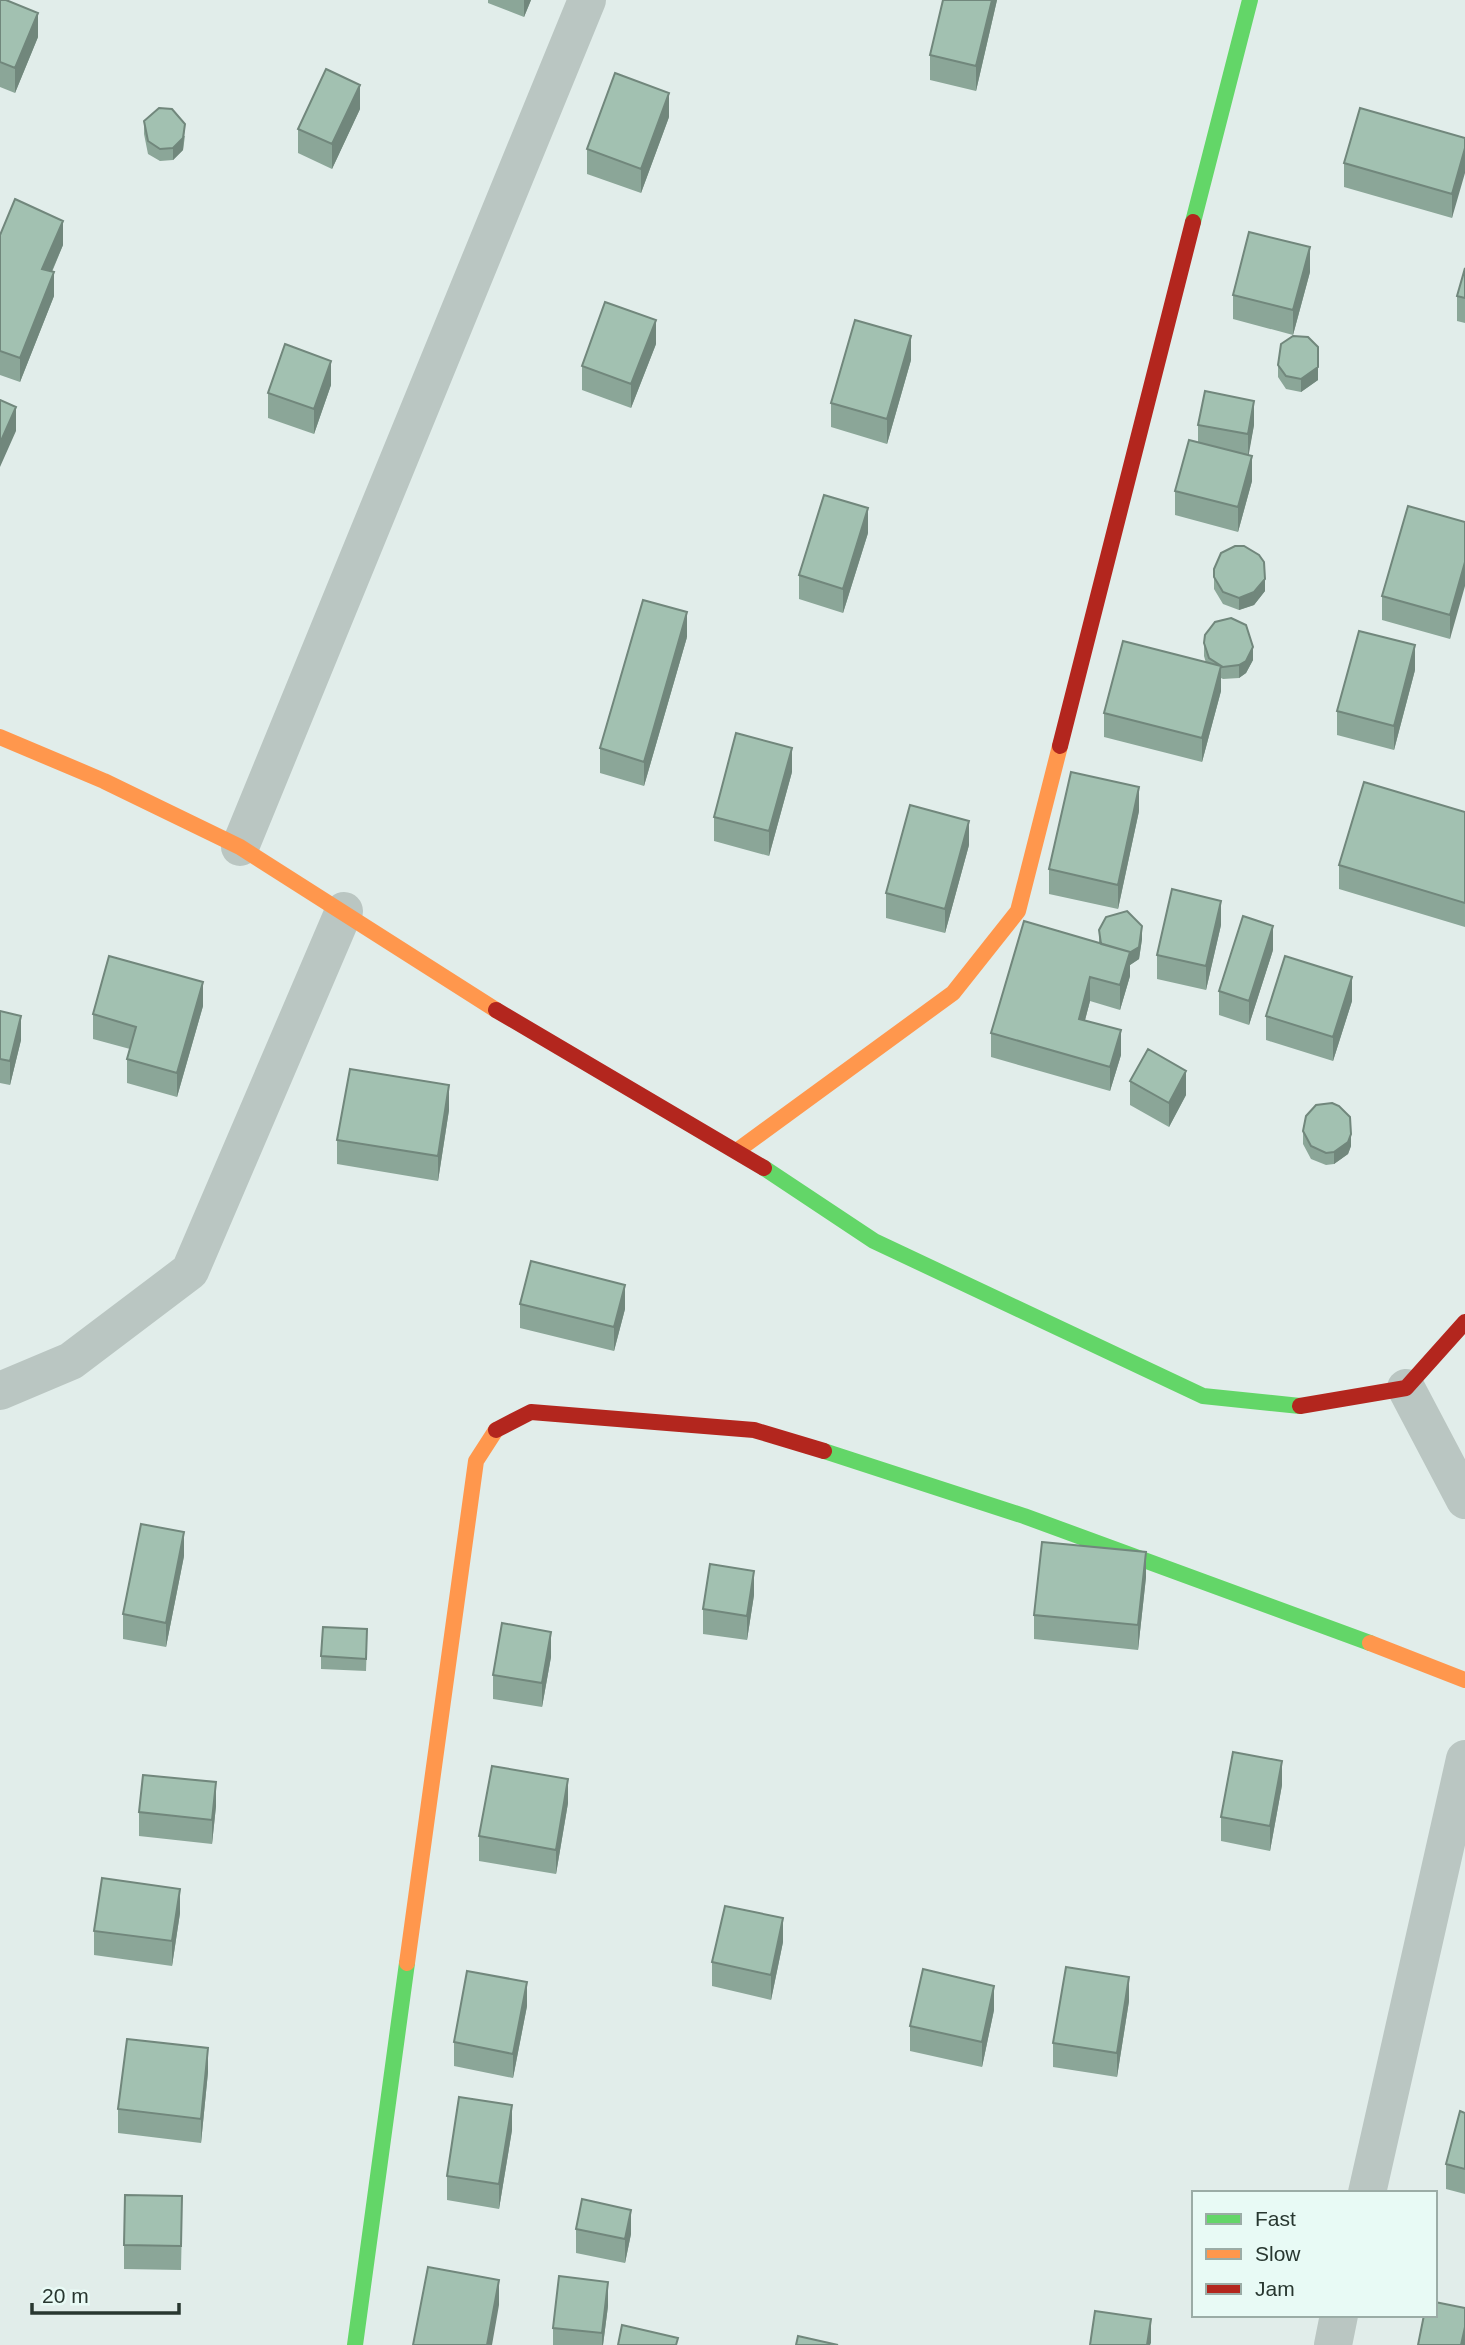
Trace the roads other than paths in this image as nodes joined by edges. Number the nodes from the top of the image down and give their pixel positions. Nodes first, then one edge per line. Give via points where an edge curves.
1 (587, 0) edge
2 (1250, 0) edge
3 (0, 737) edge
4 (240, 847) junction
5 (344, 911) junction
6 (738, 1150) junction
7 (1465, 1322) edge
8 (1406, 1388) junction
9 (0, 1391) edge
10 (1465, 1500) edge
11 (1465, 1680) edge
12 (1465, 1759) edge
13 (1367, 2191) edge
14 (1339, 2317) edge
15 (355, 2345) edge
16 (1333, 2345) edge

1 - 4 street
2 - 6 street via 1018,911 953,993
3 - 4 street
4 - 5 street
5 - 6 street via 479,1000
5 - 9 street via 190,1271 71,1361
6 - 8 street via 874,1241 1203,1396 1305,1406
7 - 8 street
8 - 10 street
11 - 15 street via 1037,1521 754,1430 531,1412 498,1428 476,1461
12 - 13 street
14 - 16 street

